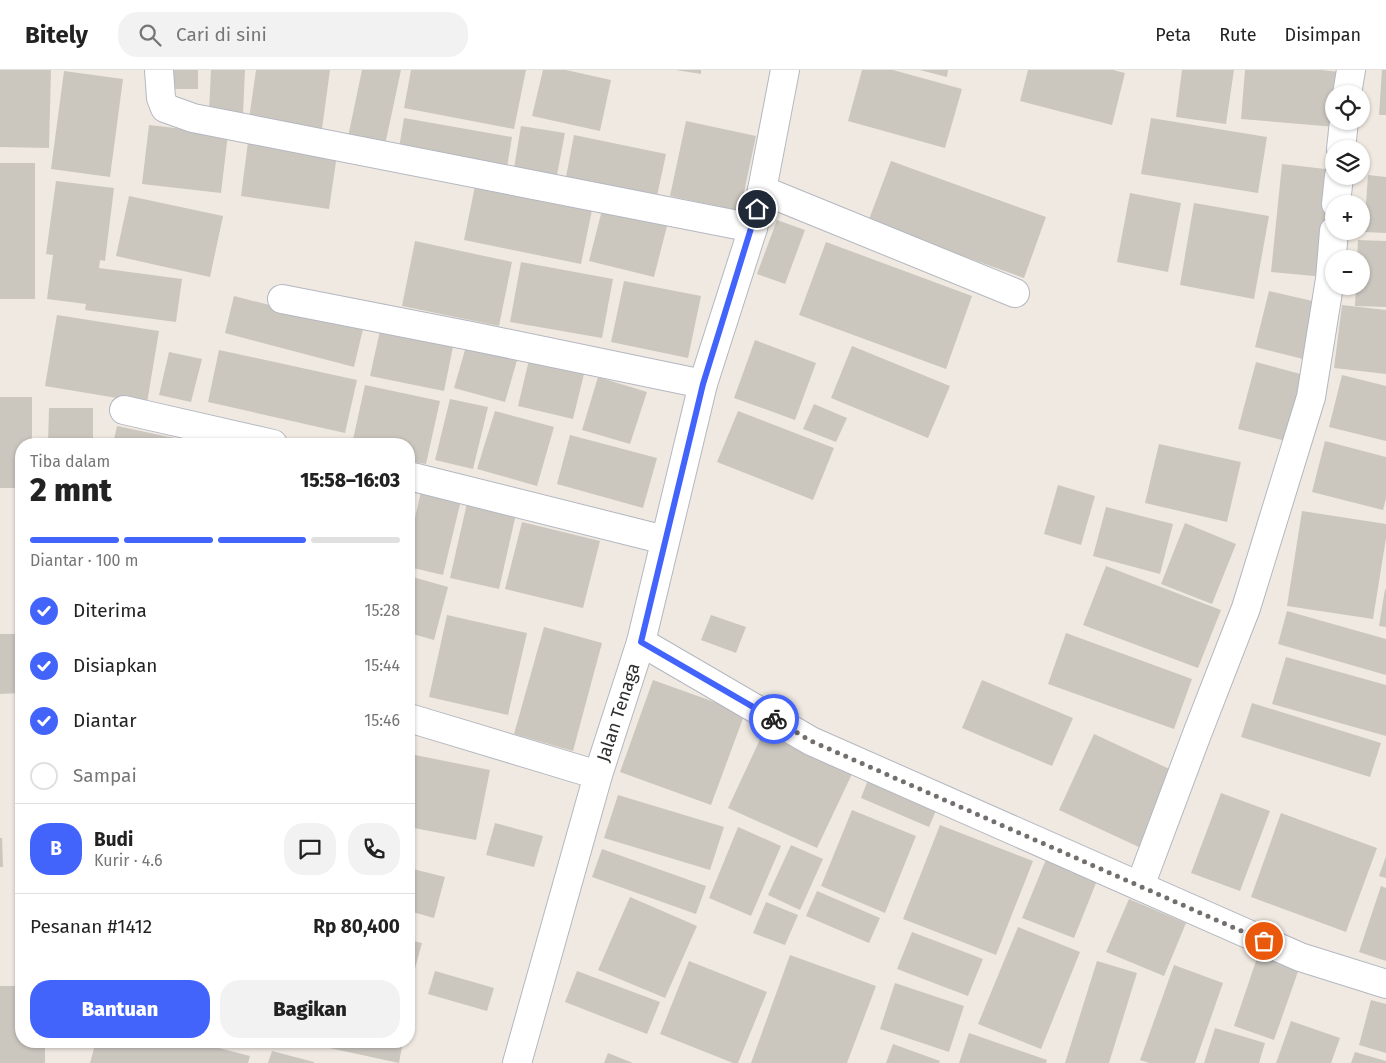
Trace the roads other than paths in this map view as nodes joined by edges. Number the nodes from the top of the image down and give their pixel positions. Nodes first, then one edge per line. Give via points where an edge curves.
1 (159, 70) edge
2 (785, 70) edge
3 (1351, 70) edge
4 (1348, 85) edge
5 (762, 190) junction
6 (753, 228) junction
7 (1333, 240) edge
8 (1015, 294) dead end
9 (282, 299) dead end
10 (703, 384) junction
11 (124, 410) dead end
12 (247, 438) edge
13 (415, 478) edge
14 (665, 540) junction
15 (641, 642) junction
16 (415, 720) edge
17 (598, 774) junction
18 (1140, 886) junction
19 (1386, 984) edge
20 (516, 1063) edge

1 - 6 street via 161,98 166,108 194,118
2 - 5 street, Jalan Tenaga
3 - 4 street
5 - 6 street, Jalan Tenaga
5 - 8 street
6 - 10 street, Jalan Tenaga
7 - 18 street via 1311,397 1246,608
9 - 10 street
10 - 14 street, Jalan Tenaga
11 - 12 street
13 - 14 street
14 - 15 street, Jalan Tenaga
15 - 17 street, Jalan Tenaga
15 - 18 street via 811,741
16 - 17 street
17 - 20 street, Jalan Tenaga
18 - 19 street via 1300,957

